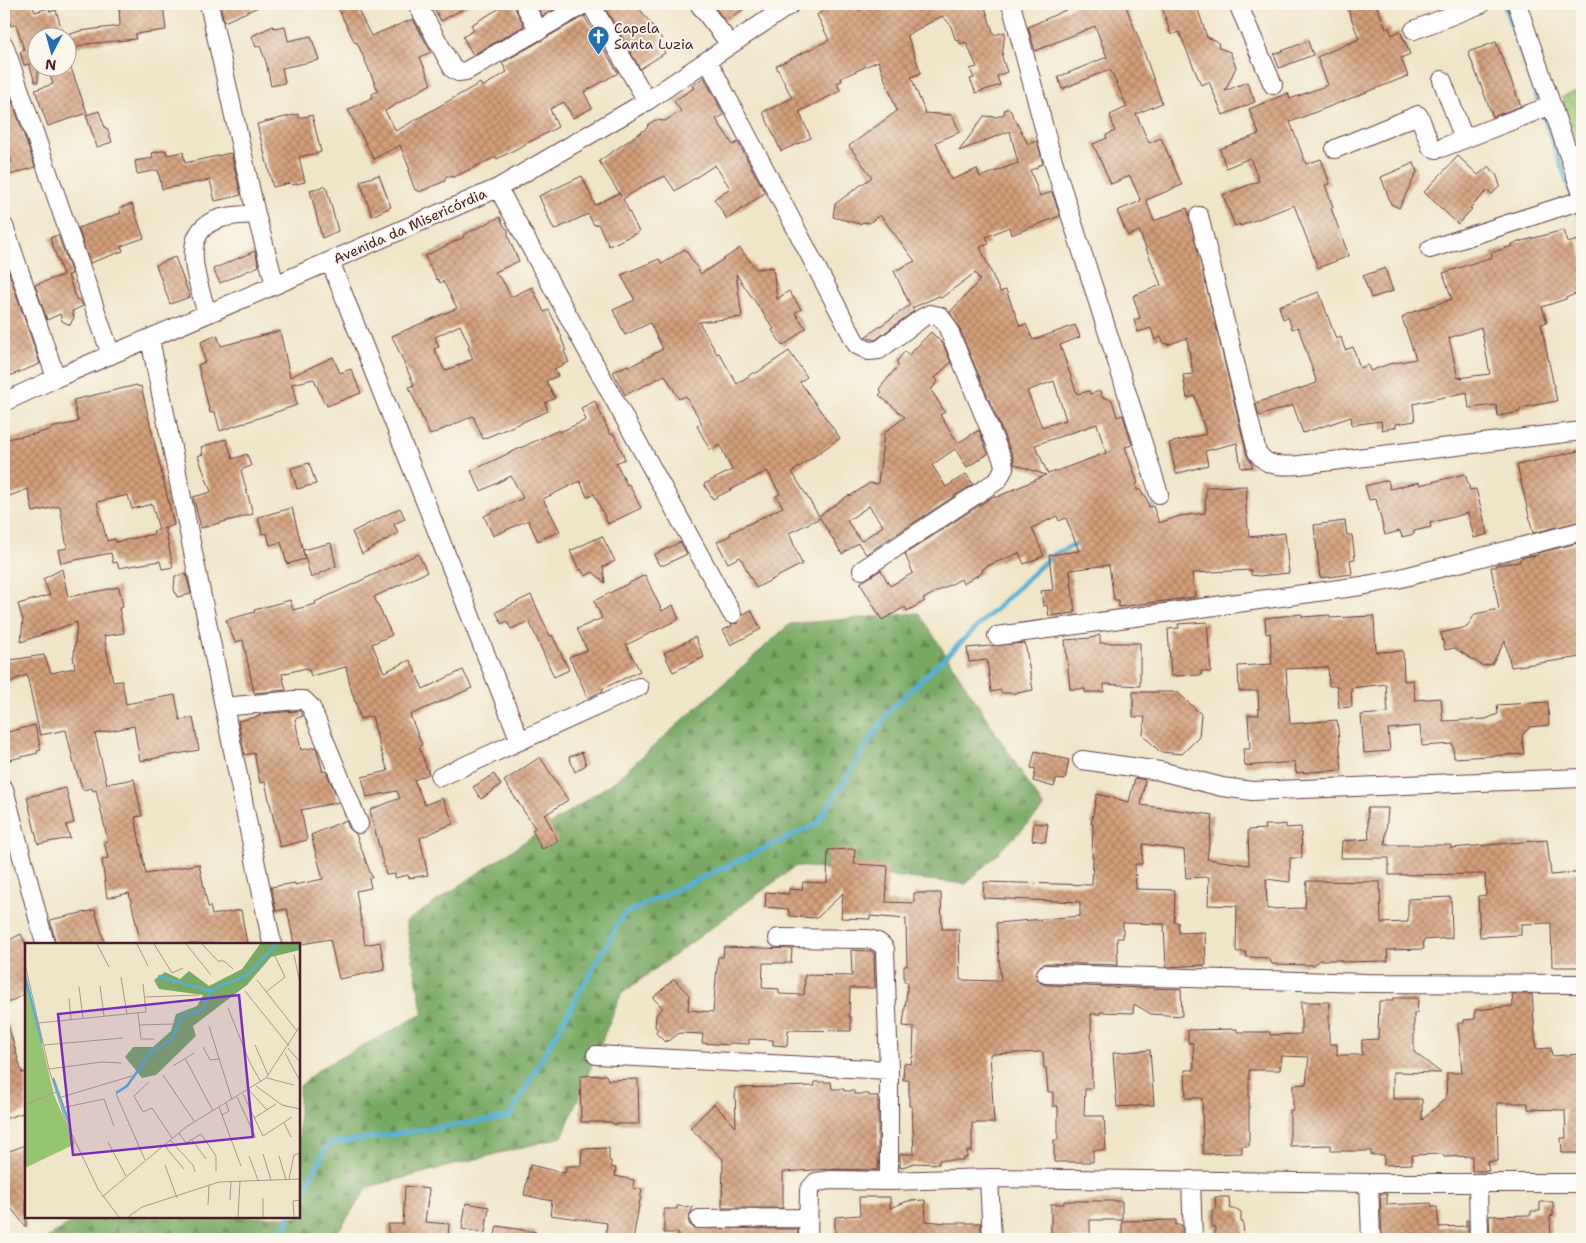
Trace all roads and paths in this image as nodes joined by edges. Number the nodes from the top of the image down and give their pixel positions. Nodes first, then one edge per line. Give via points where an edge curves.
1 (210, 4) edge
2 (417, 4) edge
3 (524, 4) edge
4 (699, 4) edge
5 (1011, 4) edge
6 (1238, 4) edge
7 (1481, 4) edge
8 (1518, 4) edge
9 (786, 5) edge
10 (1414, 30) dead end
11 (539, 31) junction
12 (730, 44) junction
13 (4, 45) edge
14 (708, 61) junction
15 (1442, 80) dead end
16 (1273, 85) dead end
17 (647, 101) junction
18 (1552, 104) junction
19 (1464, 139) junction
20 (1335, 149) dead end
21 (498, 188) junction
22 (1582, 194) edge
23 (1582, 200) edge
24 (256, 214) junction
25 (1199, 216) dead end
26 (4, 226) edge
27 (1430, 249) dead end
28 (330, 261) junction
29 (275, 286) junction
30 (207, 314) junction
31 (150, 339) junction
32 (111, 355) junction
33 (56, 378) junction
34 (4, 402) edge
35 (1582, 431) edge
36 (1159, 494) dead end
37 (1582, 531) edge
38 (862, 570) dead end
39 (732, 614) dead end
40 (997, 636) dead end
41 (639, 687) dead end
42 (224, 708) junction
43 (520, 741) junction
44 (1082, 760) dead end
45 (440, 777) dead end
46 (1582, 778) edge
47 (4, 788) edge
48 (359, 824) dead end
49 (778, 938) dead end
50 (45, 943) edge
51 (272, 943) edge
52 (1046, 974) dead end
53 (1582, 984) edge
54 (596, 1055) dead end
55 (889, 1070) junction
56 (989, 1178) junction
57 (1191, 1180) junction
58 (889, 1181) junction
59 (1369, 1183) junction
60 (1478, 1183) junction
61 (1582, 1184) edge
62 (808, 1218) junction
63 (699, 1219) dead end
64 (808, 1239) edge
65 (992, 1239) edge
66 (1193, 1239) edge
67 (1370, 1239) edge
68 (1479, 1239) edge

1 - 24 street
2 - 11 street via 453,70 458,72 466,71
3 - 11 street
4 - 12 street
5 - 36 street via 1051,154
6 - 16 street
7 - 10 street
8 - 18 street
9 - 12 street, Avenida da Misericórdia
11 - 17 street via 583,5 594,8
12 - 14 street, Avenida da Misericórdia
13 - 32 street
14 - 17 street, Avenida da Misericórdia
14 - 38 street via 857,344 869,351 879,350 922,318 930,314 940,316 1003,461 1004,468 998,480
15 - 19 street
17 - 21 street, Avenida da Misericórdia
18 - 19 street
18 - 22 street
19 - 20 street via 1436,149 1430,147 1418,115
21 - 28 street, Avenida da Misericórdia
21 - 39 street
23 - 27 street
24 - 29 street
24 - 30 street via 220,218 204,226 194,241 192,260
25 - 35 street via 1257,452 1269,464 1279,467 1299,465
26 - 33 street
28 - 29 street, Avenida da Misericórdia
28 - 43 street
29 - 30 street, Avenida da Misericórdia
30 - 31 street, Avenida da Misericórdia
31 - 32 street, Avenida da Misericórdia
31 - 42 street
32 - 33 street, Avenida da Misericórdia
33 - 34 street, Avenida da Misericórdia
37 - 40 street via 1361,586
41 - 43 street
42 - 48 street via 304,700 311,707
42 - 51 street
43 - 45 street
44 - 46 street via 1160,771 1222,788 1252,791
47 - 50 street
49 - 55 street via 866,939 882,944 886,961
52 - 53 street via 1368,983
54 - 55 street
55 - 58 street
56 - 57 street
56 - 58 street
56 - 65 street
57 - 59 street
57 - 66 street
58 - 62 street via 816,1182 809,1190
59 - 60 street
59 - 67 street
60 - 61 street
60 - 68 street
62 - 63 street
62 - 64 street

